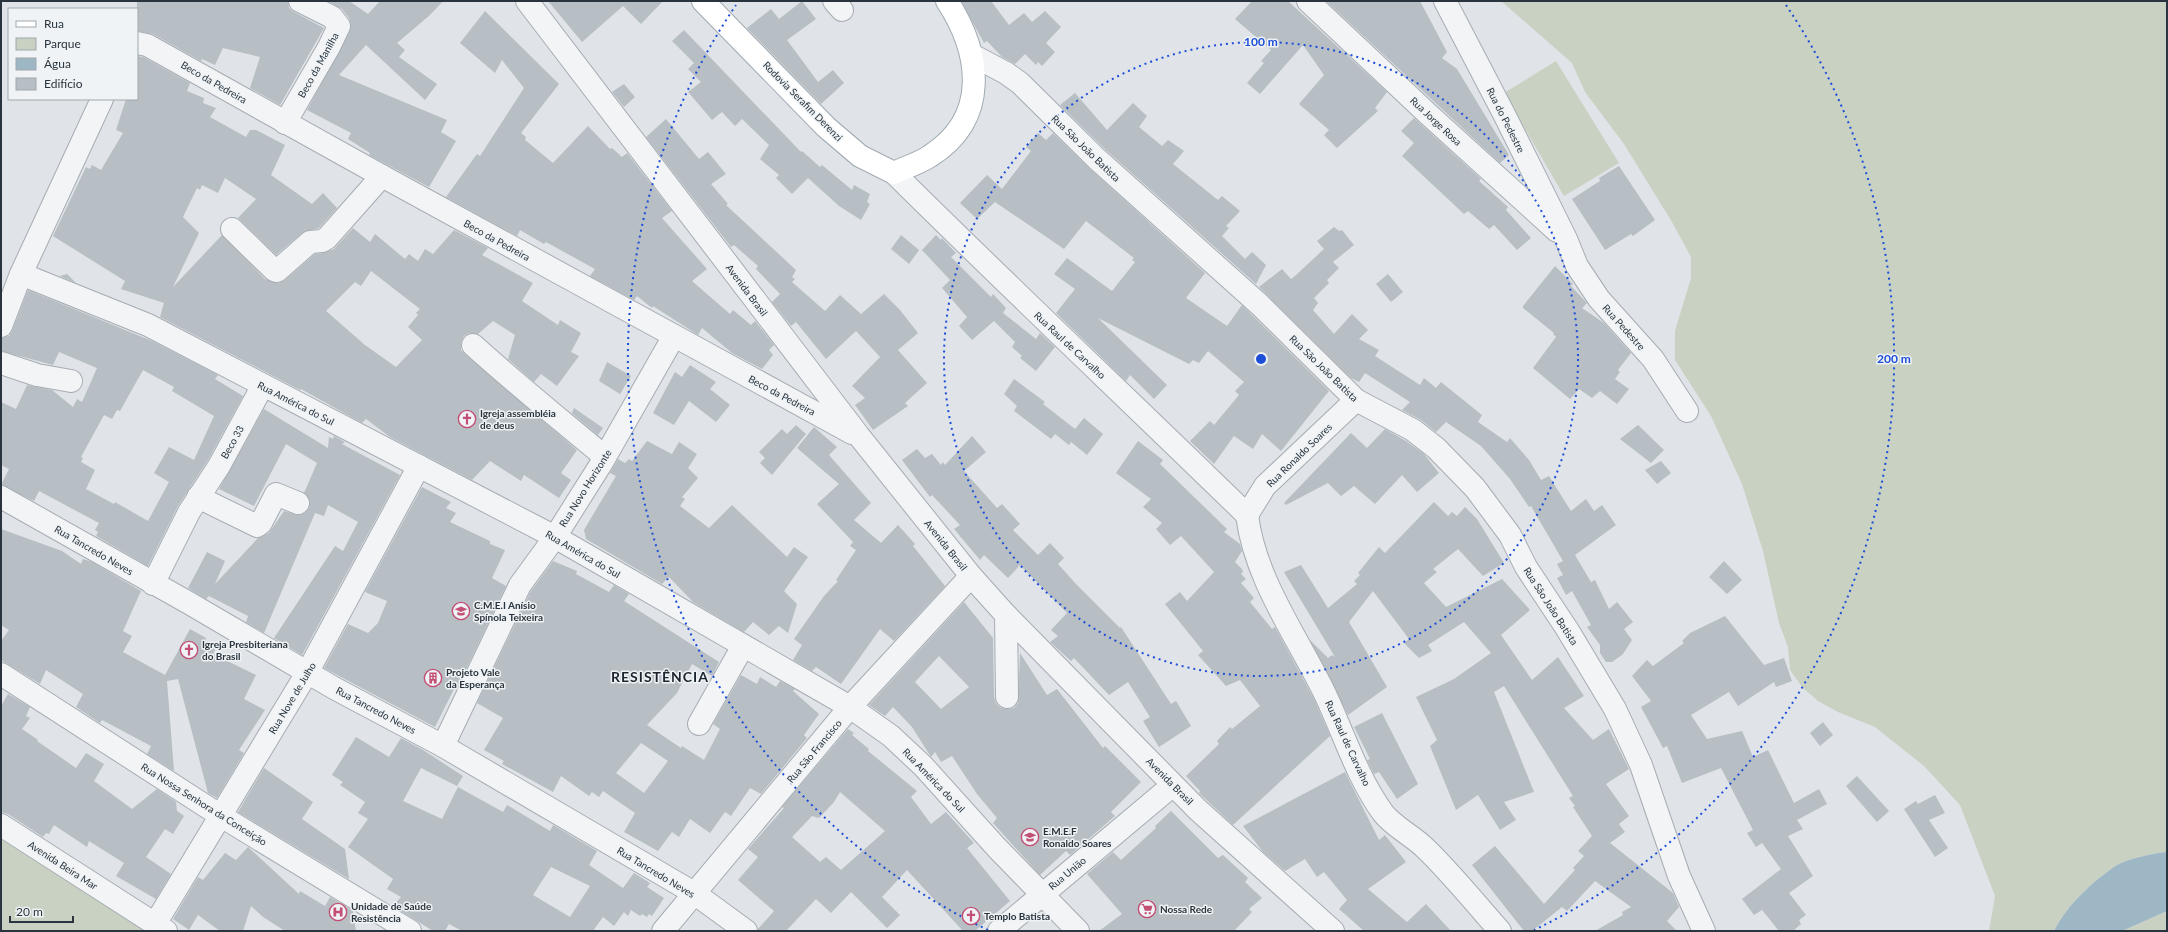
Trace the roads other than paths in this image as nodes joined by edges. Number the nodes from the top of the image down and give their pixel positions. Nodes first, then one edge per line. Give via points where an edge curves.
1 (300, 1) edge
2 (527, 1) edge
3 (703, 1) edge
4 (947, 1) edge
5 (1308, 1) edge
6 (1445, 1) edge
7 (138, 43) edge
8 (972, 55) junction
9 (102, 100) edge
10 (285, 123) junction
11 (894, 173) junction
12 (382, 176) junction
13 (232, 229) dead end
14 (1566, 239) junction
15 (21, 274) junction
16 (1, 326) edge
17 (674, 336) junction
18 (473, 345) dead end
19 (1, 363) edge
20 (71, 382) dead end
21 (263, 385) junction
22 (1356, 400) junction
23 (1687, 411) dead end
24 (859, 436) junction
25 (605, 457) junction
26 (419, 466) junction
27 (1, 497) edge
28 (198, 497) junction
29 (298, 503) dead end
30 (1247, 515) junction
31 (555, 537) junction
32 (971, 576) junction
33 (153, 584) junction
34 (1002, 610) junction
35 (743, 646) junction
36 (307, 672) junction
37 (1, 674) edge
38 (1007, 697) dead end
39 (850, 707) junction
40 (699, 724) dead end
41 (442, 746) junction
42 (1173, 784) junction
43 (221, 816) junction
44 (1, 825) edge
45 (694, 893) junction
46 (1042, 894) junction
47 (160, 928) edge
48 (410, 931) edge
49 (662, 931) edge
50 (746, 931) edge
51 (999, 931) edge
52 (1078, 931) edge
53 (1333, 931) edge
54 (1500, 931) edge
55 (1704, 931) edge

1 - 10 street, Beco da Manilha via 332,16 339,26 338,32
2 - 24 street, Avenida Brasil
3 - 11 main road, Rodovia Serafim Derenzi via 826,127 860,156
4 - 8 main road via 957,17
5 - 14 street, Rua Jorge Rosa
6 - 14 street, Rua do Pedestre
7 - 10 street, Beco da Pedreira via 147,44
8 - 11 main road via 974,93 967,117 951,140 930,157
8 - 22 street, Rua São João Batista via 1020,83 1097,159 1255,300
9 - 15 street
10 - 12 street, Beco da Pedreira
11 - 30 street, Rua Raul de Carvalho
12 - 13 street via 327,238 310,242 277,271
12 - 17 street, Beco da Pedreira
14 - 23 street, Rua Pedestre via 1577,266 1599,299 1653,359
15 - 16 street
15 - 21 street, Rua América do Sul via 148,326
17 - 24 street, Beco da Pedreira
17 - 25 street, Rua Novo Horizonte
18 - 25 street via 510,380
19 - 20 street via 37,375
21 - 26 street, Rua América do Sul
21 - 28 street, Beco 33 via 219,466
22 - 30 street, Rua Ronaldo Soares via 1265,486
22 - 55 street, Rua São João Batista via 1413,430 1436,448 1475,488 1510,535 1526,567 1615,709 1641,765 1679,876
24 - 32 street, Avenida Brasil
25 - 31 street, Rua Novo Horizonte
26 - 31 street, Rua América do Sul
26 - 36 street, Rua Nove de Julho
27 - 33 street, Rua Tancredo Neves
28 - 29 street via 257,526 276,494
28 - 33 street, Beco 33
30 - 54 street, Rua Raul de Carvalho via 1250,539 1281,610 1325,694 1356,767 1384,815 1425,847
31 - 35 street, Rua América do Sul
31 - 41 street, Rua Novo Horizonte via 520,585
32 - 34 street, Avenida Brasil
32 - 39 street, Rua São Francisco
33 - 36 street, Rua Tancredo Neves
34 - 38 street
34 - 42 street, Avenida Brasil
35 - 39 street, Rua América do Sul
35 - 40 street
36 - 41 street, Rua Tancredo Neves
36 - 43 street, Rua Nove de Julho
37 - 43 street, Rua Nossa Senhora da Conceição
39 - 45 street, Rua São Francisco
39 - 46 street, Rua América do Sul via 891,736 923,766
41 - 45 street, Rua Tancredo Neves
42 - 46 street, Rua União
42 - 53 street, Avenida Brasil via 1244,853
43 - 47 street, Rua Nove de Julho
43 - 48 street, Rua Nossa Senhora da Conceição
44 - 47 street, Avenida Beira Mar
45 - 49 street, Rua São Francisco
45 - 50 street, Rua Tancredo Neves
46 - 51 street, Rua União
46 - 52 street, Rua América do Sul

